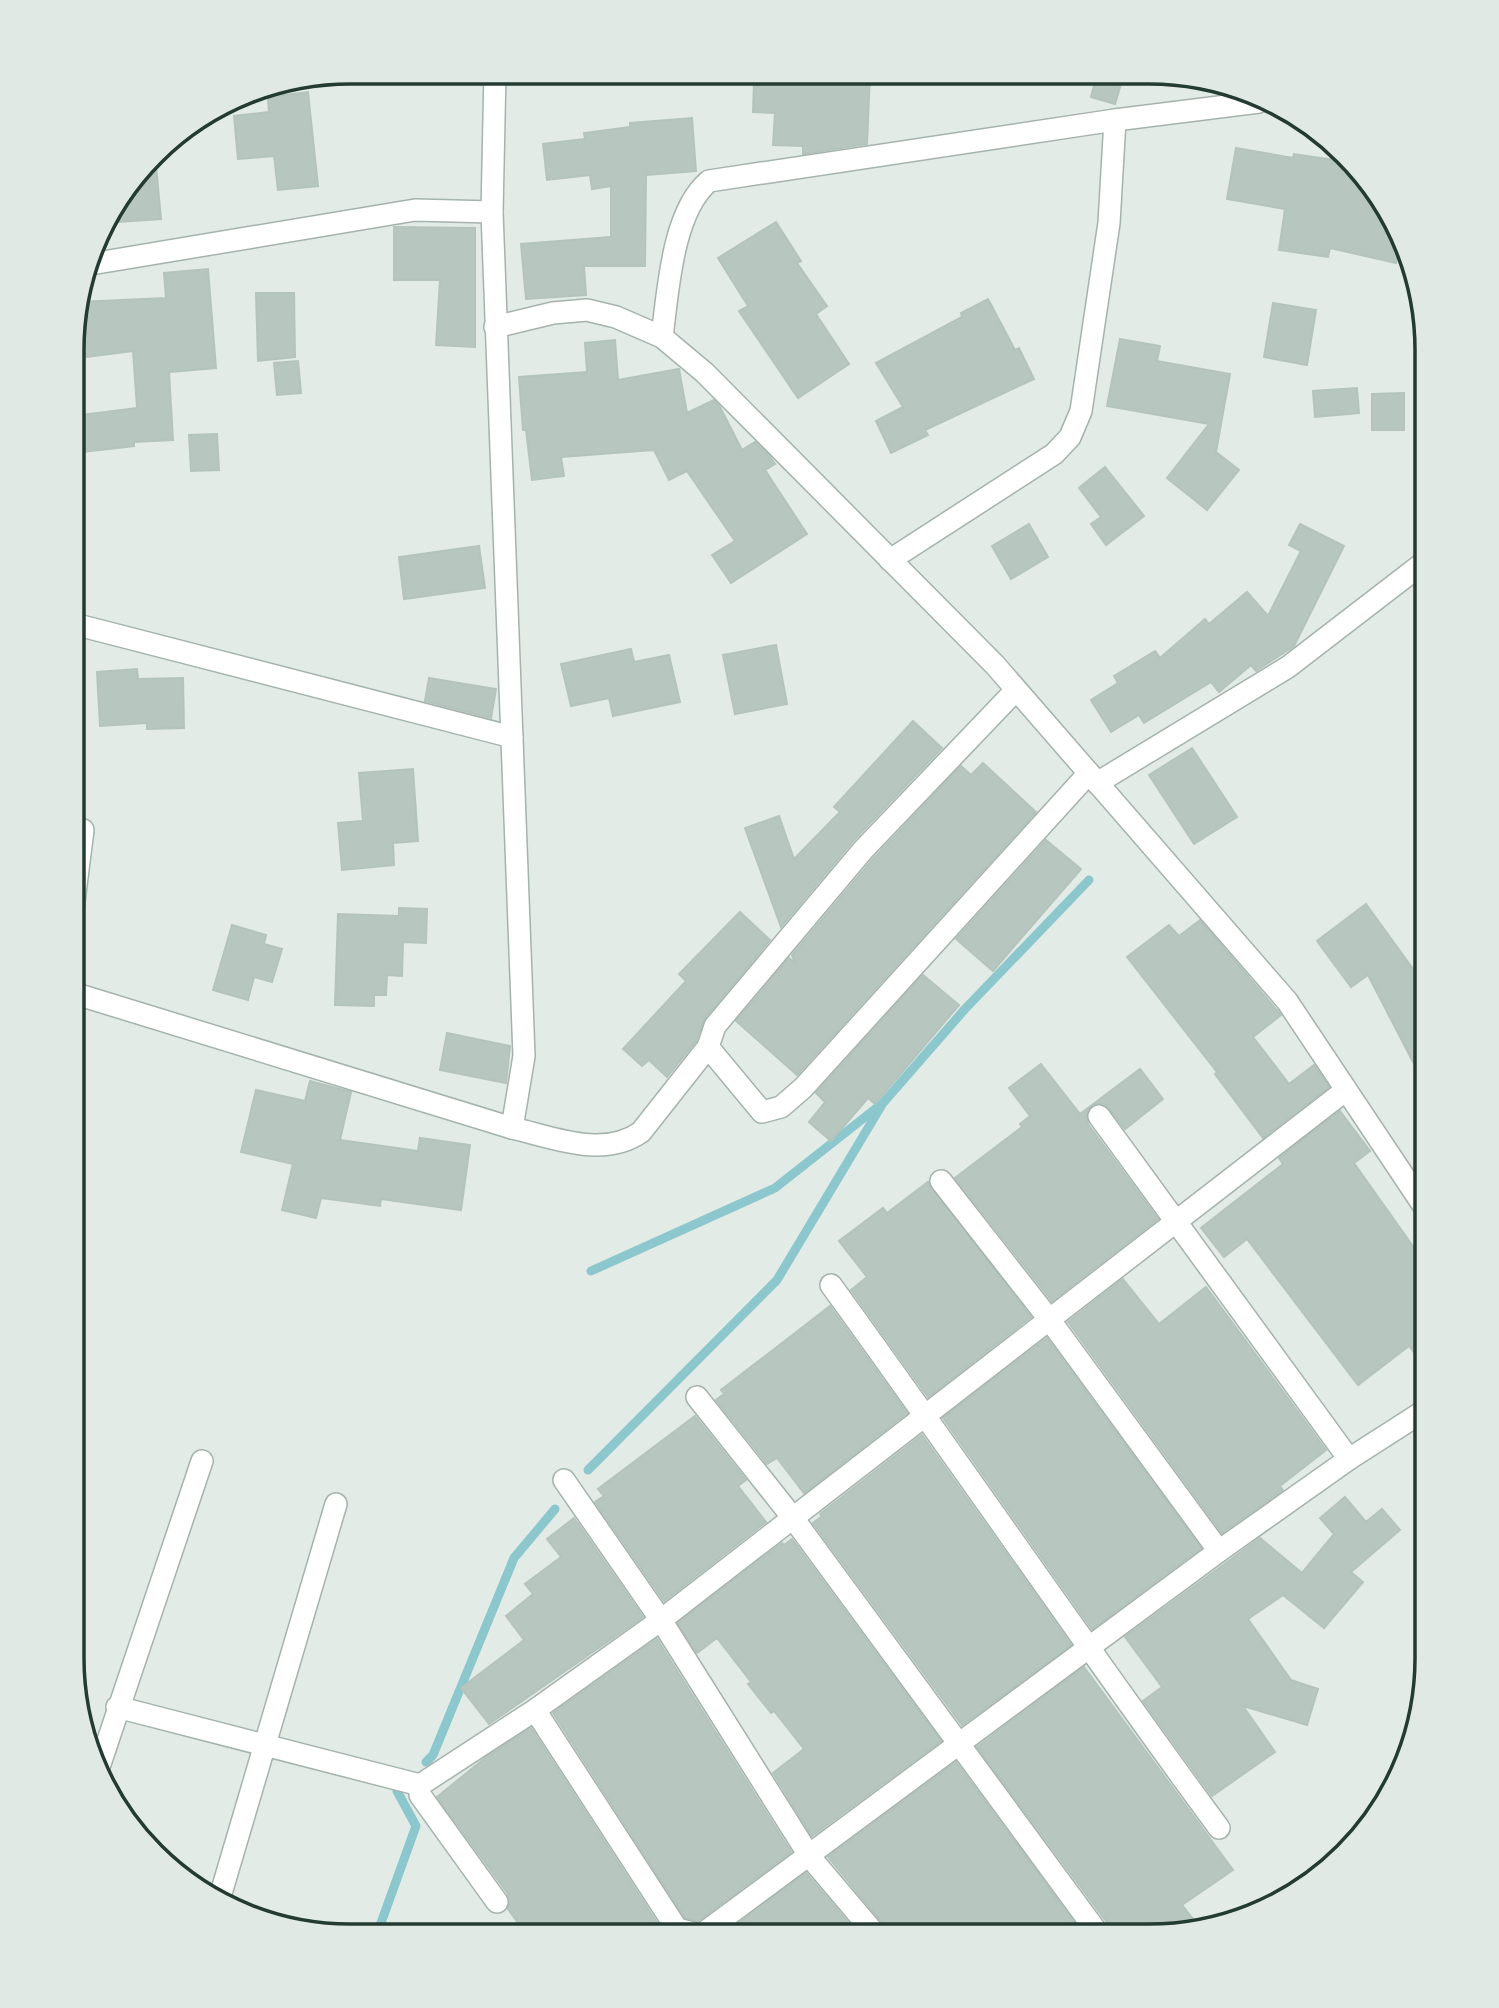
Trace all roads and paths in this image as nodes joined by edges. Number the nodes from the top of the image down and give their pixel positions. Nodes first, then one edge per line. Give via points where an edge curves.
1 (495, 84) edge
2 (1249, 103) edge
3 (1115, 120) junction
4 (492, 212) junction
5 (99, 263) edge
6 (495, 327) junction
7 (662, 337) junction
8 (890, 559) junction
9 (1415, 569) edge
10 (84, 627) edge
11 (1016, 690) junction
12 (512, 737) junction
13 (1093, 778) junction
14 (84, 996) edge
15 (708, 1047) junction
16 (1346, 1090) junction
17 (1098, 1116) dead end
18 (512, 1128) junction
19 (941, 1181) dead end
20 (1415, 1193) edge
21 (1176, 1221) junction
22 (831, 1286) dead end
23 (1049, 1319) junction
24 (697, 1397) dead end
25 (925, 1415) junction
26 (1415, 1417) edge
27 (1349, 1459) junction
28 (202, 1461) dead end
29 (564, 1480) dead end
30 (336, 1504) dead end
31 (793, 1518) junction
32 (1219, 1551) junction
33 (661, 1620) junction
34 (1087, 1649) junction
35 (117, 1707) junction
36 (535, 1710) junction
37 (960, 1745) junction
38 (266, 1747) junction
39 (102, 1755) edge
40 (419, 1785) junction
41 (1219, 1828) dead end
42 (810, 1857) junction
43 (222, 1890) dead end
44 (497, 1902) dead end
45 (674, 1924) edge
46 (716, 1924) edge
47 (866, 1924) edge
48 (1091, 1924) edge

1 - 4 street
2 - 3 street
3 - 7 street via 709,181 700,189 673,249
3 - 8 street via 1109,223 1081,411 1070,437 1054,454
4 - 5 street via 415,211
4 - 6 street
6 - 7 street via 587,310
6 - 12 street
7 - 8 street via 705,373
8 - 11 street
9 - 13 street via 1288,667
10 - 12 street
11 - 13 street
11 - 15 street via 863,850 715,1026
12 - 18 street via 524,1056
13 - 15 street via 781,1107 762,1112
13 - 16 street via 1287,1001
14 - 18 street
15 - 18 street via 630,1139 603,1146 579,1144
16 - 20 street
16 - 21 street
17 - 21 street
19 - 23 street
21 - 23 street
21 - 27 street
22 - 25 street
23 - 25 street
23 - 32 street
24 - 31 street
25 - 31 street
25 - 34 street
26 - 27 street
27 - 32 street
28 - 35 street
29 - 33 street
30 - 38 street
31 - 33 street
31 - 37 street
32 - 34 street
33 - 36 street
33 - 42 street
34 - 37 street
34 - 41 street
35 - 38 street
35 - 39 street
36 - 40 street
36 - 45 street
37 - 42 street
37 - 48 street
38 - 40 street
38 - 43 street
40 - 44 street via 420,1795
42 - 46 street
42 - 47 street

